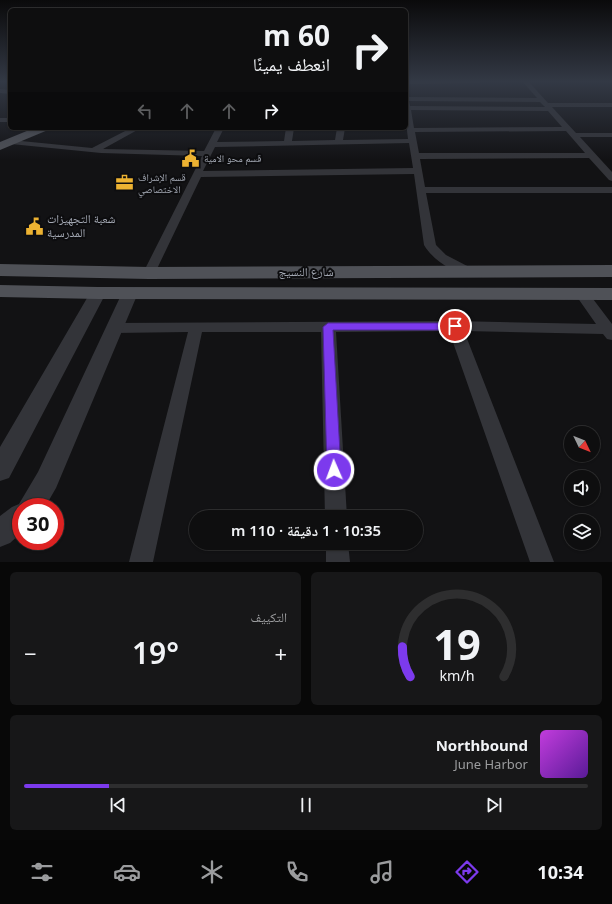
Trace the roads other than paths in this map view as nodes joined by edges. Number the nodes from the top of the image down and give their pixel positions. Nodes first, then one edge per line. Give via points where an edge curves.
1 (548, 107) edge
2 (408, 113) edge
3 (24, 130) edge
4 (38, 130) edge
5 (133, 130) edge
6 (219, 130) edge
7 (290, 130) edge
8 (341, 130) edge
9 (411, 130) junction
10 (571, 132) junction
11 (612, 135) edge
12 (413, 141) junction
13 (4, 142) edge
14 (338, 143) junction
15 (288, 144) junction
16 (210, 150) junction
17 (93, 151) junction
18 (591, 155) junction
19 (415, 156) junction
20 (418, 171) junction
21 (198, 174) junction
22 (612, 177) edge
23 (421, 190) junction
24 (612, 190) edge
25 (0, 270) edge
26 (612, 271) edge
27 (469, 272) junction
28 (149, 273) junction
29 (0, 291) edge
30 (98, 293) junction
31 (130, 293) junction
32 (582, 294) junction
33 (612, 294) edge
34 (455, 326) junction
35 (328, 327) junction
36 (114, 328) junction
37 (196, 328) junction
38 (611, 332) edge
39 (0, 470) edge
40 (31, 498) edge
41 (336, 510) edge
42 (337, 550) edge
43 (141, 562) edge
44 (338, 562) edge
45 (542, 562) edge

1 - 10 street
2 - 9 street
3 - 13 main road
4 - 13 main road
5 - 17 street
6 - 16 street
7 - 15 street
8 - 14 street
9 - 10 street
9 - 12 street
10 - 11 street
10 - 18 street
12 - 14 street
12 - 19 street
13 - 17 street
14 - 15 street
15 - 16 street
16 - 17 street
16 - 21 street
18 - 19 street
18 - 22 street
19 - 20 street
20 - 21 street
20 - 23 street
21 - 28 street
23 - 24 street
23 - 27 street via 432,249
25 - 28 main road, شارع النسيج
26 - 27 main road, شارع النسيج
27 - 28 main road, شارع النسيج
29 - 30 main road, شارع النسيج
30 - 31 main road, شارع النسيج
30 - 39 street
31 - 32 main road, شارع النسيج
31 - 36 street
32 - 33 main road, شارع النسيج
32 - 38 street
34 - 35 street
34 - 38 street
34 - 45 street
35 - 37 street
35 - 41 street
36 - 37 street
36 - 40 street via 47,480
37 - 43 street
42 - 44 street

